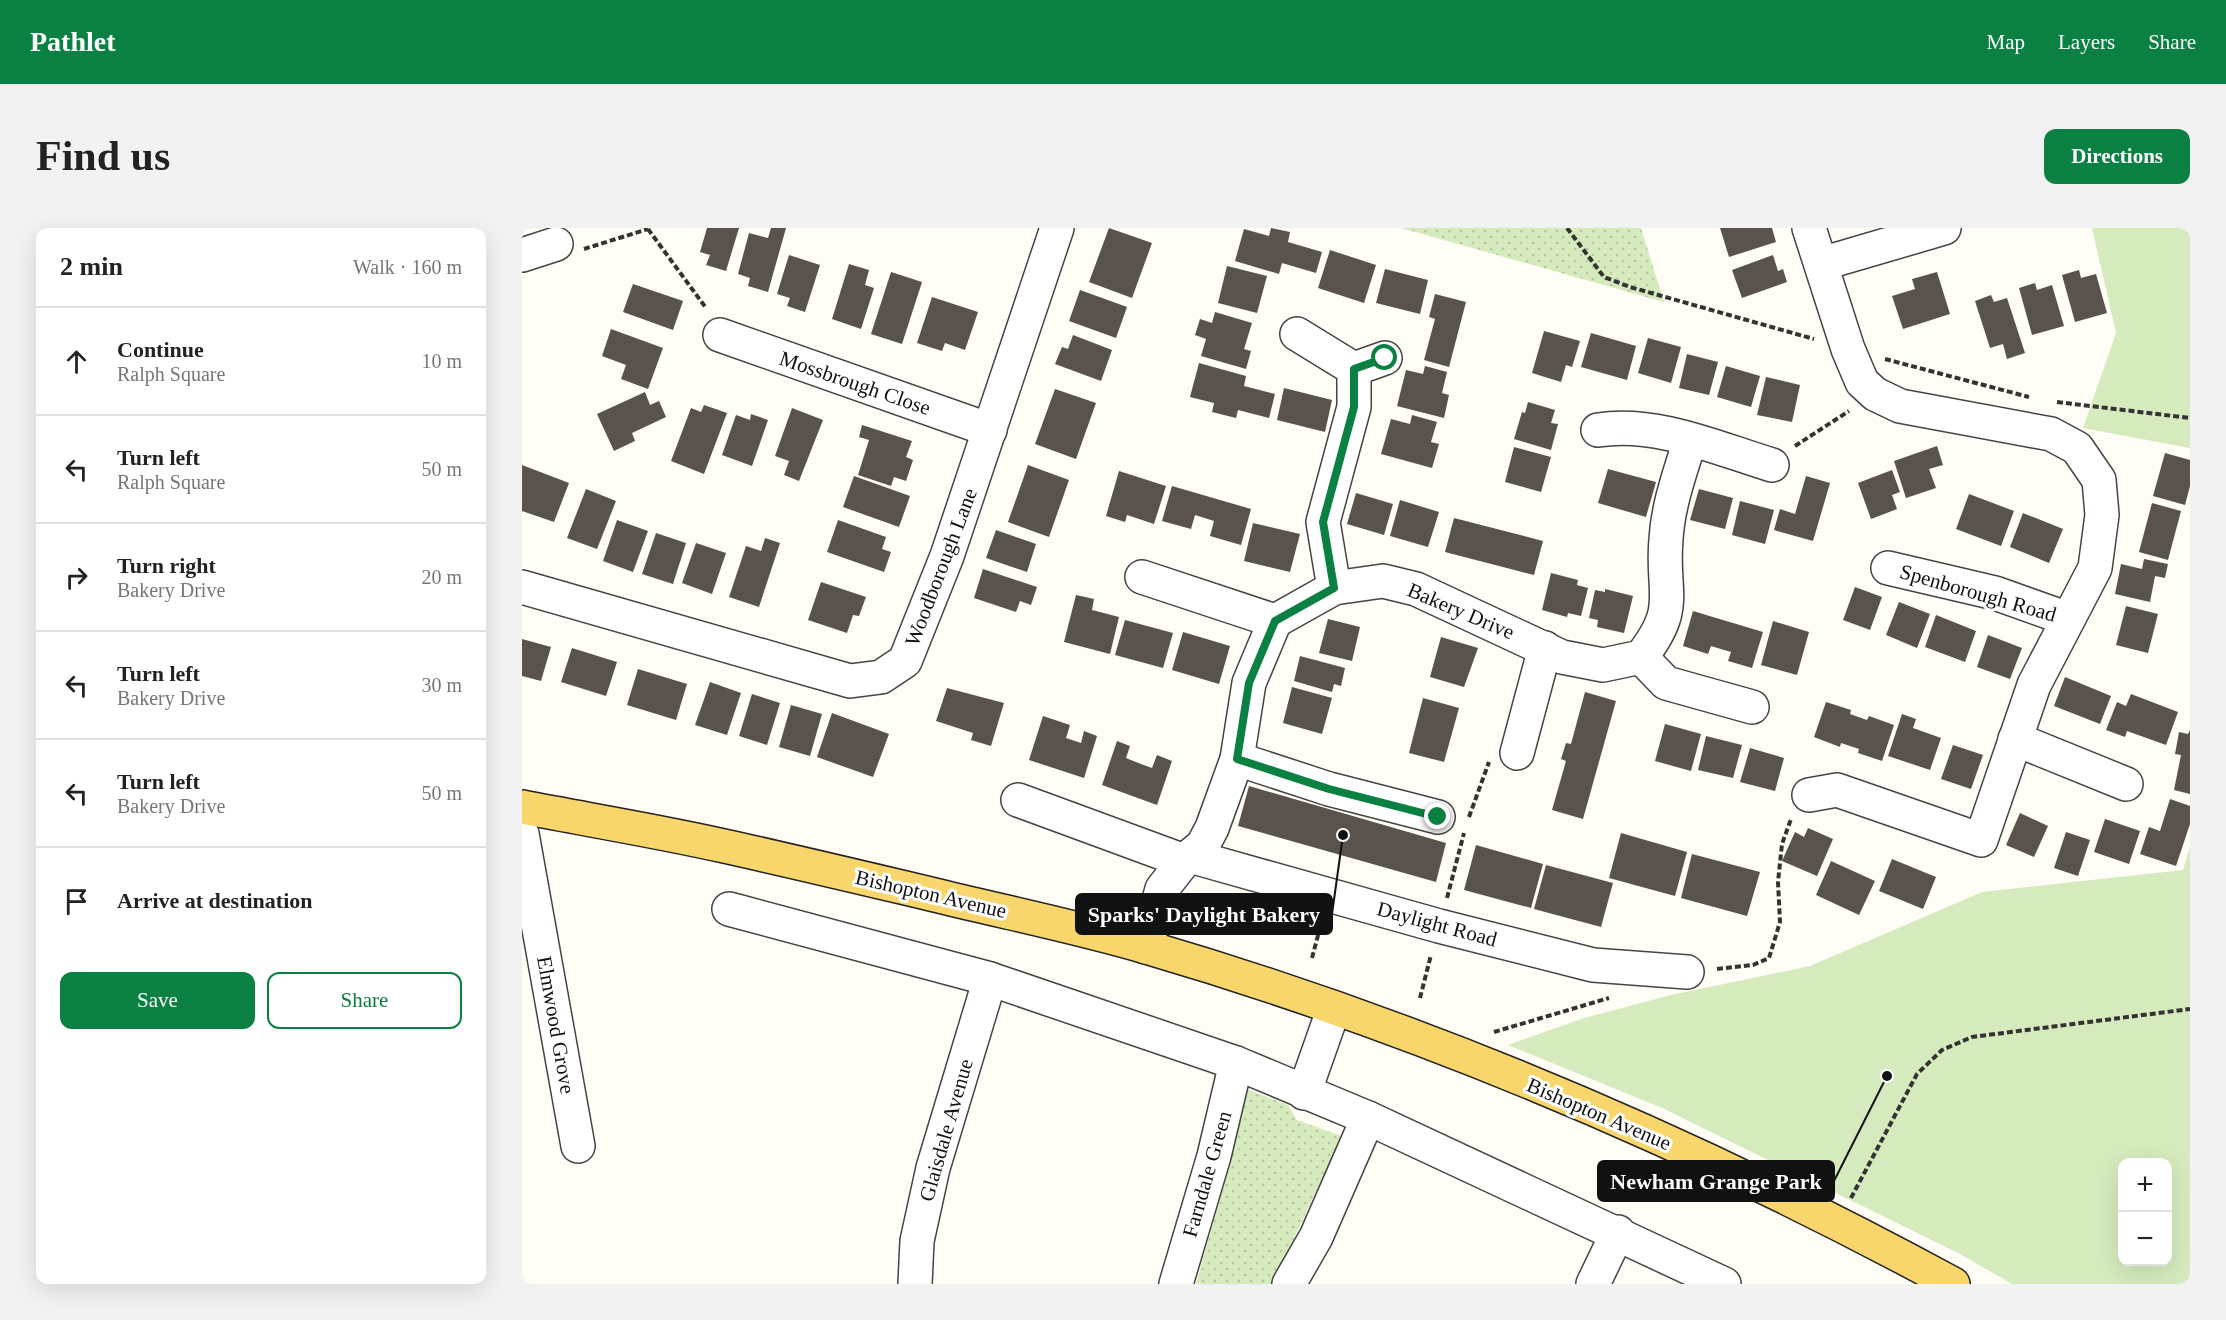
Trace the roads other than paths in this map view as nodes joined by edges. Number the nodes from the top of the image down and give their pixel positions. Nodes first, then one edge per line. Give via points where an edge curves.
1 (1057, 228) edge
2 (1809, 228) edge
3 (1944, 228) edge
4 (570, 247) road end
5 (522, 255) edge
6 (1821, 264) junction
7 (1297, 334) dead end
8 (720, 335) road end
9 (1385, 358) dead end
10 (1354, 369) junction
11 (990, 430) junction
12 (1598, 430) dead end
13 (1690, 440) junction
14 (1772, 465) road end
15 (1888, 568) dead end
16 (1142, 577) dead end
17 (522, 587) edge
18 (1334, 588) junction
19 (2068, 619) junction
20 (1275, 621) junction
21 (1545, 648) junction
22 (1641, 657) junction
23 (1752, 707) dead end
24 (2015, 739) junction
25 (1517, 753) road end
26 (1237, 759) junction
27 (2126, 783) dead end
28 (1809, 795) dead end
29 (1018, 800) dead end
30 (1438, 817) dead end
31 (523, 819) edge
32 (1187, 859) junction
33 (729, 909) dead end
34 (1146, 947) junction
35 (1686, 972) dead end
36 (990, 979) junction
37 (1334, 1008) junction
38 (1236, 1063) junction
39 (1304, 1093) junction
40 (1368, 1118) junction
41 (578, 1146) dead end
42 (1618, 1232) junction
43 (915, 1284) edge
44 (1176, 1284) edge
45 (1289, 1284) edge
46 (1593, 1284) edge
47 (1724, 1284) edge
48 (1953, 1284) edge

1 - 11 street, Woodborough Lane
2 - 6 street, Spenborough Road
3 - 6 street
4 - 5 street
6 - 19 street, Spenborough Road via 1848,349 1862,382 1875,394 1900,406 2051,434 2077,448 2099,480 2102,515 2095,568
7 - 10 street
8 - 11 street, Mossbrough Close
9 - 10 street
10 - 18 street via 1354,407 1323,522
11 - 17 street, Woodborough Lane via 947,556 905,661 881,677 850,681
12 - 13 street via 1651,429
13 - 14 street
13 - 22 street via 1669,512 1665,541 1668,605 1660,633
15 - 19 street, Spenborough Road via 1995,593
16 - 20 street
18 - 20 street, Bakery Drive
18 - 21 street, Bakery Drive via 1383,581 1416,589
19 - 24 street, Spenborough Road via 2034,685
20 - 26 street via 1249,683
21 - 22 street, Bakery Drive via 1562,657 1604,666
21 - 25 street
22 - 23 street via 1666,683
24 - 27 street
24 - 28 street, Spenborough Road via 1981,840 1837,790
26 - 30 street via 1329,789
26 - 32 street via 1212,828 1203,845
29 - 32 street
31 - 34 main road, Bishopton Avenue via 720,845
31 - 41 street, Elmwood Grove
32 - 34 street via 1162,889
32 - 35 street, Daylight Road via 1593,965
33 - 36 street
34 - 37 main road, Bishopton Avenue
36 - 38 street
36 - 43 street, Glaisdale Avenue via 933,1168 917,1241
37 - 39 street
37 - 48 main road, Bishopton Avenue via 1619,1120 1836,1221
38 - 39 street
38 - 44 street, Farndale Green via 1214,1156
39 - 40 street
40 - 42 street
40 - 45 street via 1316,1237
42 - 46 street
42 - 47 street

